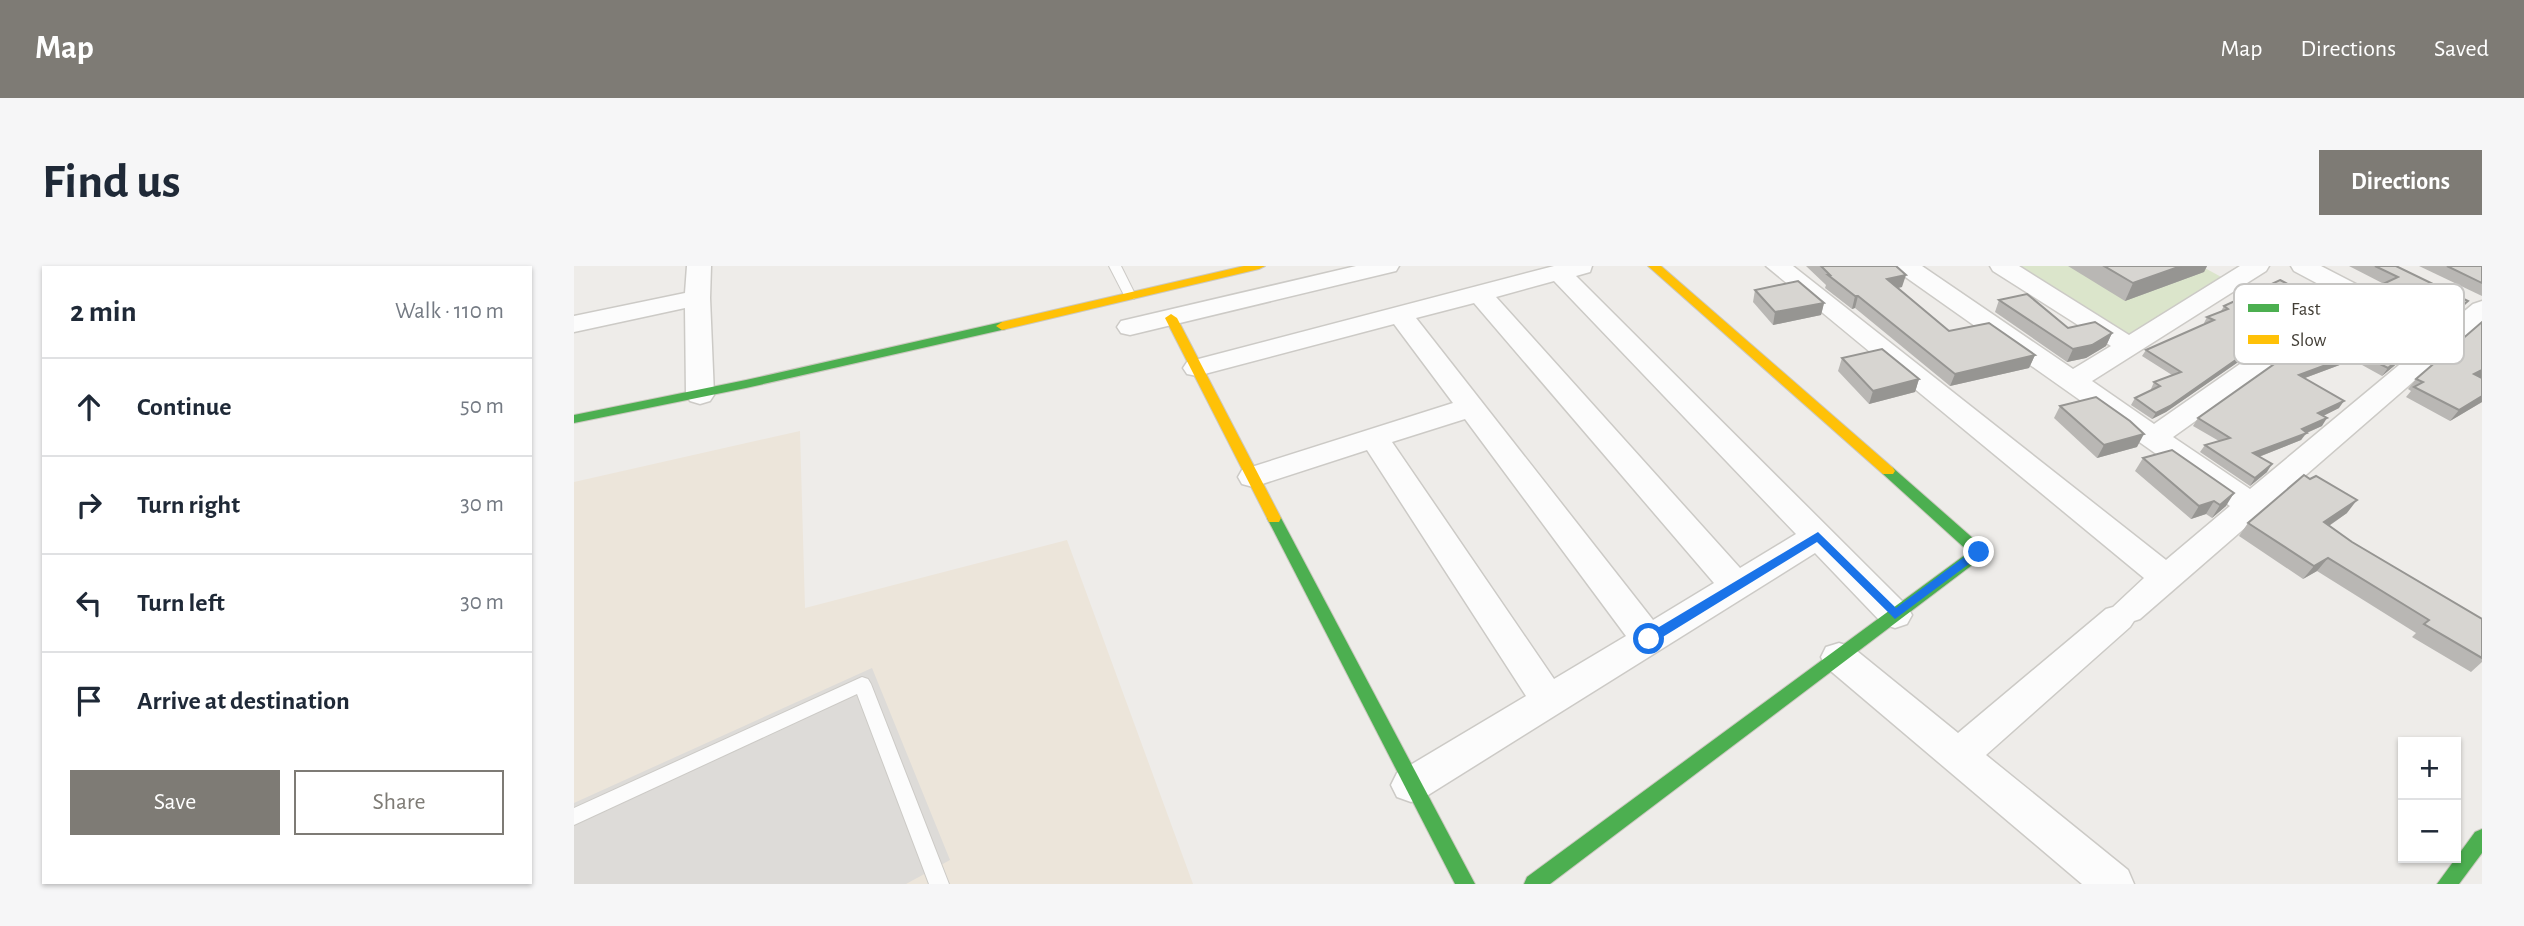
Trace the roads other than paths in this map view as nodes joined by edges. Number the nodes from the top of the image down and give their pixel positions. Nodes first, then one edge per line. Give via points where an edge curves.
1 (699, 266) edge
2 (1115, 266) edge
3 (1259, 266) edge
4 (1654, 266) edge
5 (1779, 266) edge
6 (1906, 266) edge
7 (2002, 266) edge
8 (2210, 266) edge
9 (2303, 266) edge
10 (1370, 268) edge
11 (1571, 269) edge
12 (2246, 273) edge
13 (2338, 284) edge
14 (1479, 293) junction
15 (1130, 296) junction
16 (697, 298) junction
17 (1400, 314) junction
18 (1171, 318) junction
19 (574, 324) edge
20 (1130, 327) dead end
21 (2129, 346) junction
22 (2258, 364) edge
23 (2417, 364) edge
24 (1197, 368) junction
25 (2073, 381) junction
26 (700, 394) junction
27 (1471, 407) junction
28 (574, 418) edge
29 (2154, 437) junction
30 (1374, 438) junction
31 (1253, 477) junction
32 (2251, 505) junction
33 (1818, 536) junction
34 (2165, 578) junction
35 (1736, 586) junction
36 (1895, 615) junction
37 (1649, 639) junction
38 (1839, 657) junction
39 (1549, 701) junction
40 (1958, 756) junction
41 (1411, 785) junction
42 (574, 817) edge
43 (2482, 838) edge
44 (939, 884) edge
45 (1465, 884) edge
46 (1534, 884) edge
47 (2113, 884) edge
48 (2447, 884) edge

1 - 16 street
2 - 15 lane
3 - 15 street
4 - 36 street via 1979,552
5 - 34 street
6 - 25 street
7 - 21 street
8 - 12 street
9 - 13 street
10 - 18 street
11 - 14 street
11 - 33 street
12 - 21 street
14 - 17 street
14 - 35 street
15 - 26 street
16 - 19 street
16 - 26 street
17 - 24 street
17 - 27 street
18 - 20 street
18 - 24 street
21 - 25 street
22 - 29 street
23 - 32 street
24 - 31 street
25 - 29 street
26 - 28 street
27 - 30 street
27 - 37 street
29 - 32 street
30 - 31 street
30 - 39 street
31 - 41 street
32 - 34 street
33 - 35 street
33 - 36 street
34 - 40 street
35 - 37 street
36 - 38 street
37 - 39 street
38 - 40 street
38 - 46 street
39 - 41 street
40 - 47 street
41 - 45 street
42 - 44 lane via 862,684
43 - 48 street

